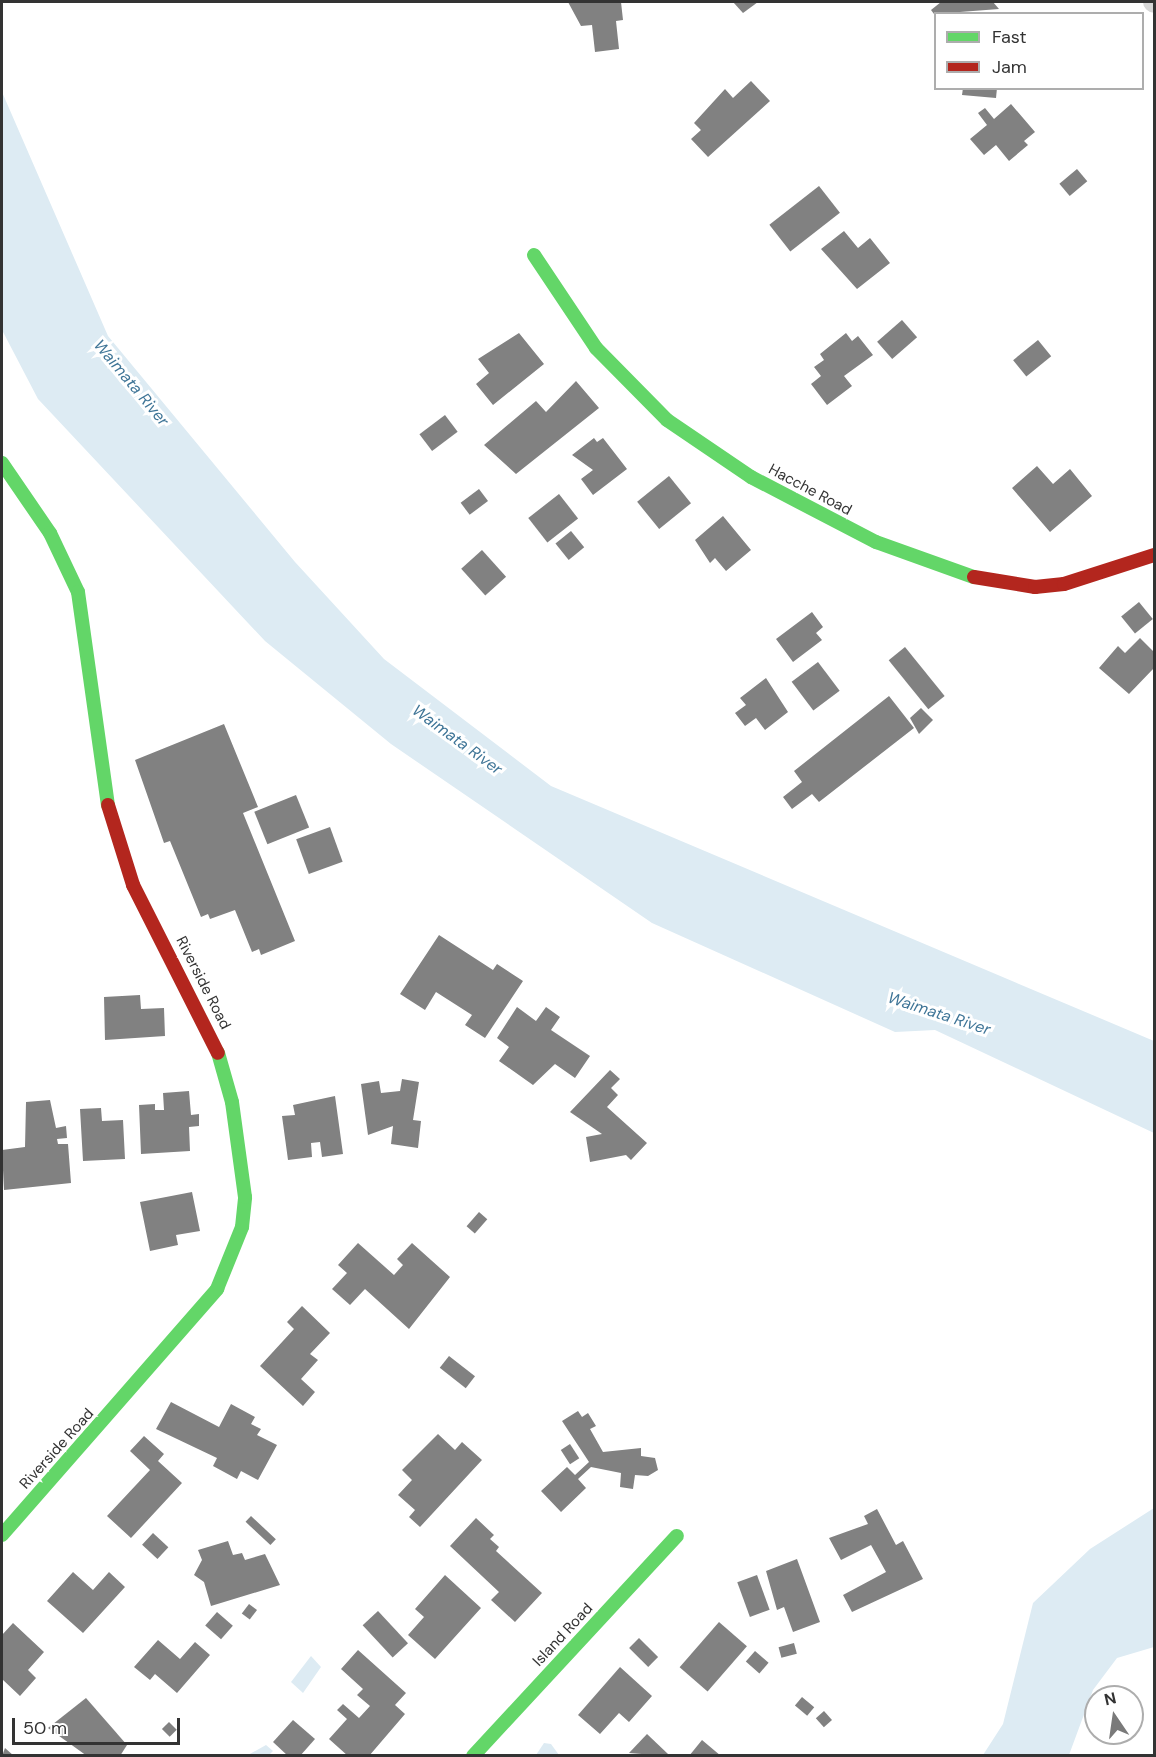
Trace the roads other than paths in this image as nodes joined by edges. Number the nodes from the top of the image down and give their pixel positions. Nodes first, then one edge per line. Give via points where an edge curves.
1 (534, 255) dead end
2 (2, 463) edge
3 (1155, 555) edge
4 (2, 1535) edge
5 (676, 1536) dead end
6 (473, 1755) edge

1 - 3 street, Hacche Road via 596,348 667,420 751,477 876,542 976,578 1035,587 1064,584
2 - 4 street, Riverside Road via 50,533 78,592 110,822 133,885 213,1038 234,1113 245,1197 242,1227 217,1289
5 - 6 street, Island Road

